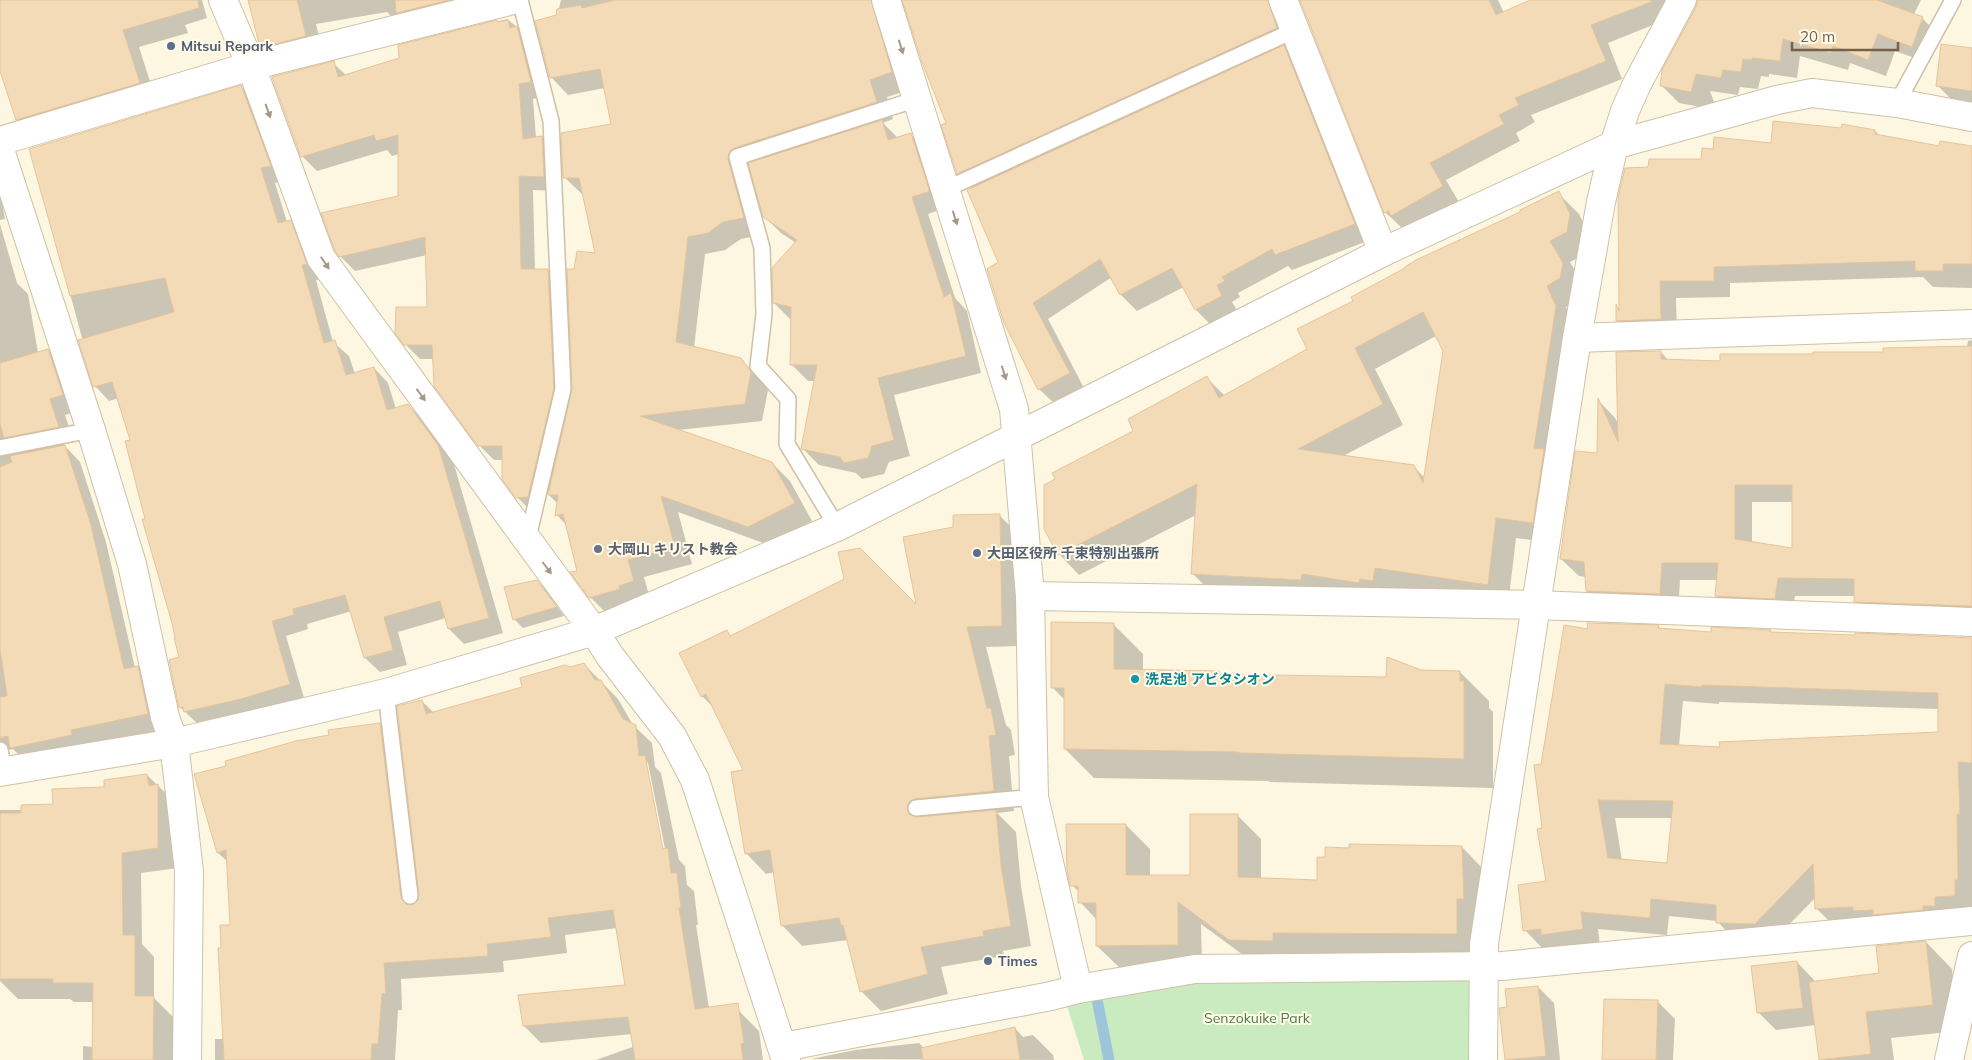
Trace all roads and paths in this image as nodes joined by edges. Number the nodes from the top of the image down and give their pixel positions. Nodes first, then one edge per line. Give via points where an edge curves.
1 (223, 0) edge
2 (513, 0) edge
3 (520, 0) edge
4 (886, 0) edge
5 (1284, 0) edge
6 (1682, 0) edge
7 (1953, 0) edge
8 (1295, 30) junction
9 (251, 66) junction
10 (917, 99) junction
11 (1897, 104) junction
12 (1972, 117) edge
13 (0, 141) edge
14 (1614, 145) junction
15 (0, 150) edge
16 (946, 188) junction
17 (1384, 252) junction
18 (1972, 324) edge
19 (1577, 338) junction
20 (91, 430) junction
21 (1017, 437) junction
22 (0, 448) edge
23 (837, 527) junction
24 (527, 542) junction
25 (1030, 596) junction
26 (1536, 604) junction
27 (1972, 622) edge
28 (594, 630) junction
29 (386, 693) junction
30 (174, 743) junction
31 (1, 764) edge
32 (1034, 797) junction
33 (916, 808) dead end
34 (410, 896) dead end
35 (1972, 921) edge
36 (1972, 956) edge
37 (1484, 966) junction
38 (1078, 989) junction
39 (785, 1054) edge
40 (187, 1060) edge
41 (1483, 1060) edge
42 (1949, 1060) edge

1 - 9 street
2 - 9 street
3 - 24 lane via 551,121 563,389
4 -> 10 street
5 - 8 street
6 - 14 street via 1637,84
7 - 11 lane
8 - 16 lane
8 - 17 street
9 - 13 street
9 -> 24 street via 321,258
10 - 16 street
10 - 23 lane via 737,157 762,248 764,314 758,366 788,399 786,444
11 - 12 street
11 - 14 street via 1812,93
14 - 17 street
14 - 19 street
15 - 20 street
16 -> 21 street via 1014,409
17 - 21 street
18 - 19 street
19 - 26 street
20 - 22 lane
20 - 30 street via 132,564 165,717
21 - 23 street
21 - 25 street
23 - 28 street
24 -> 28 street
25 - 26 street
25 - 32 street
26 - 27 street
26 - 37 street via 1484,944
28 - 29 street
28 - 39 street via 610,656 672,736 695,780
29 - 30 street
29 - 34 lane
30 - 31 street
30 - 40 street via 189,871
32 - 33 lane
32 - 38 street
35 - 37 street
36 - 42 street
37 - 38 street via 1195,968
37 - 41 street
38 - 39 street

